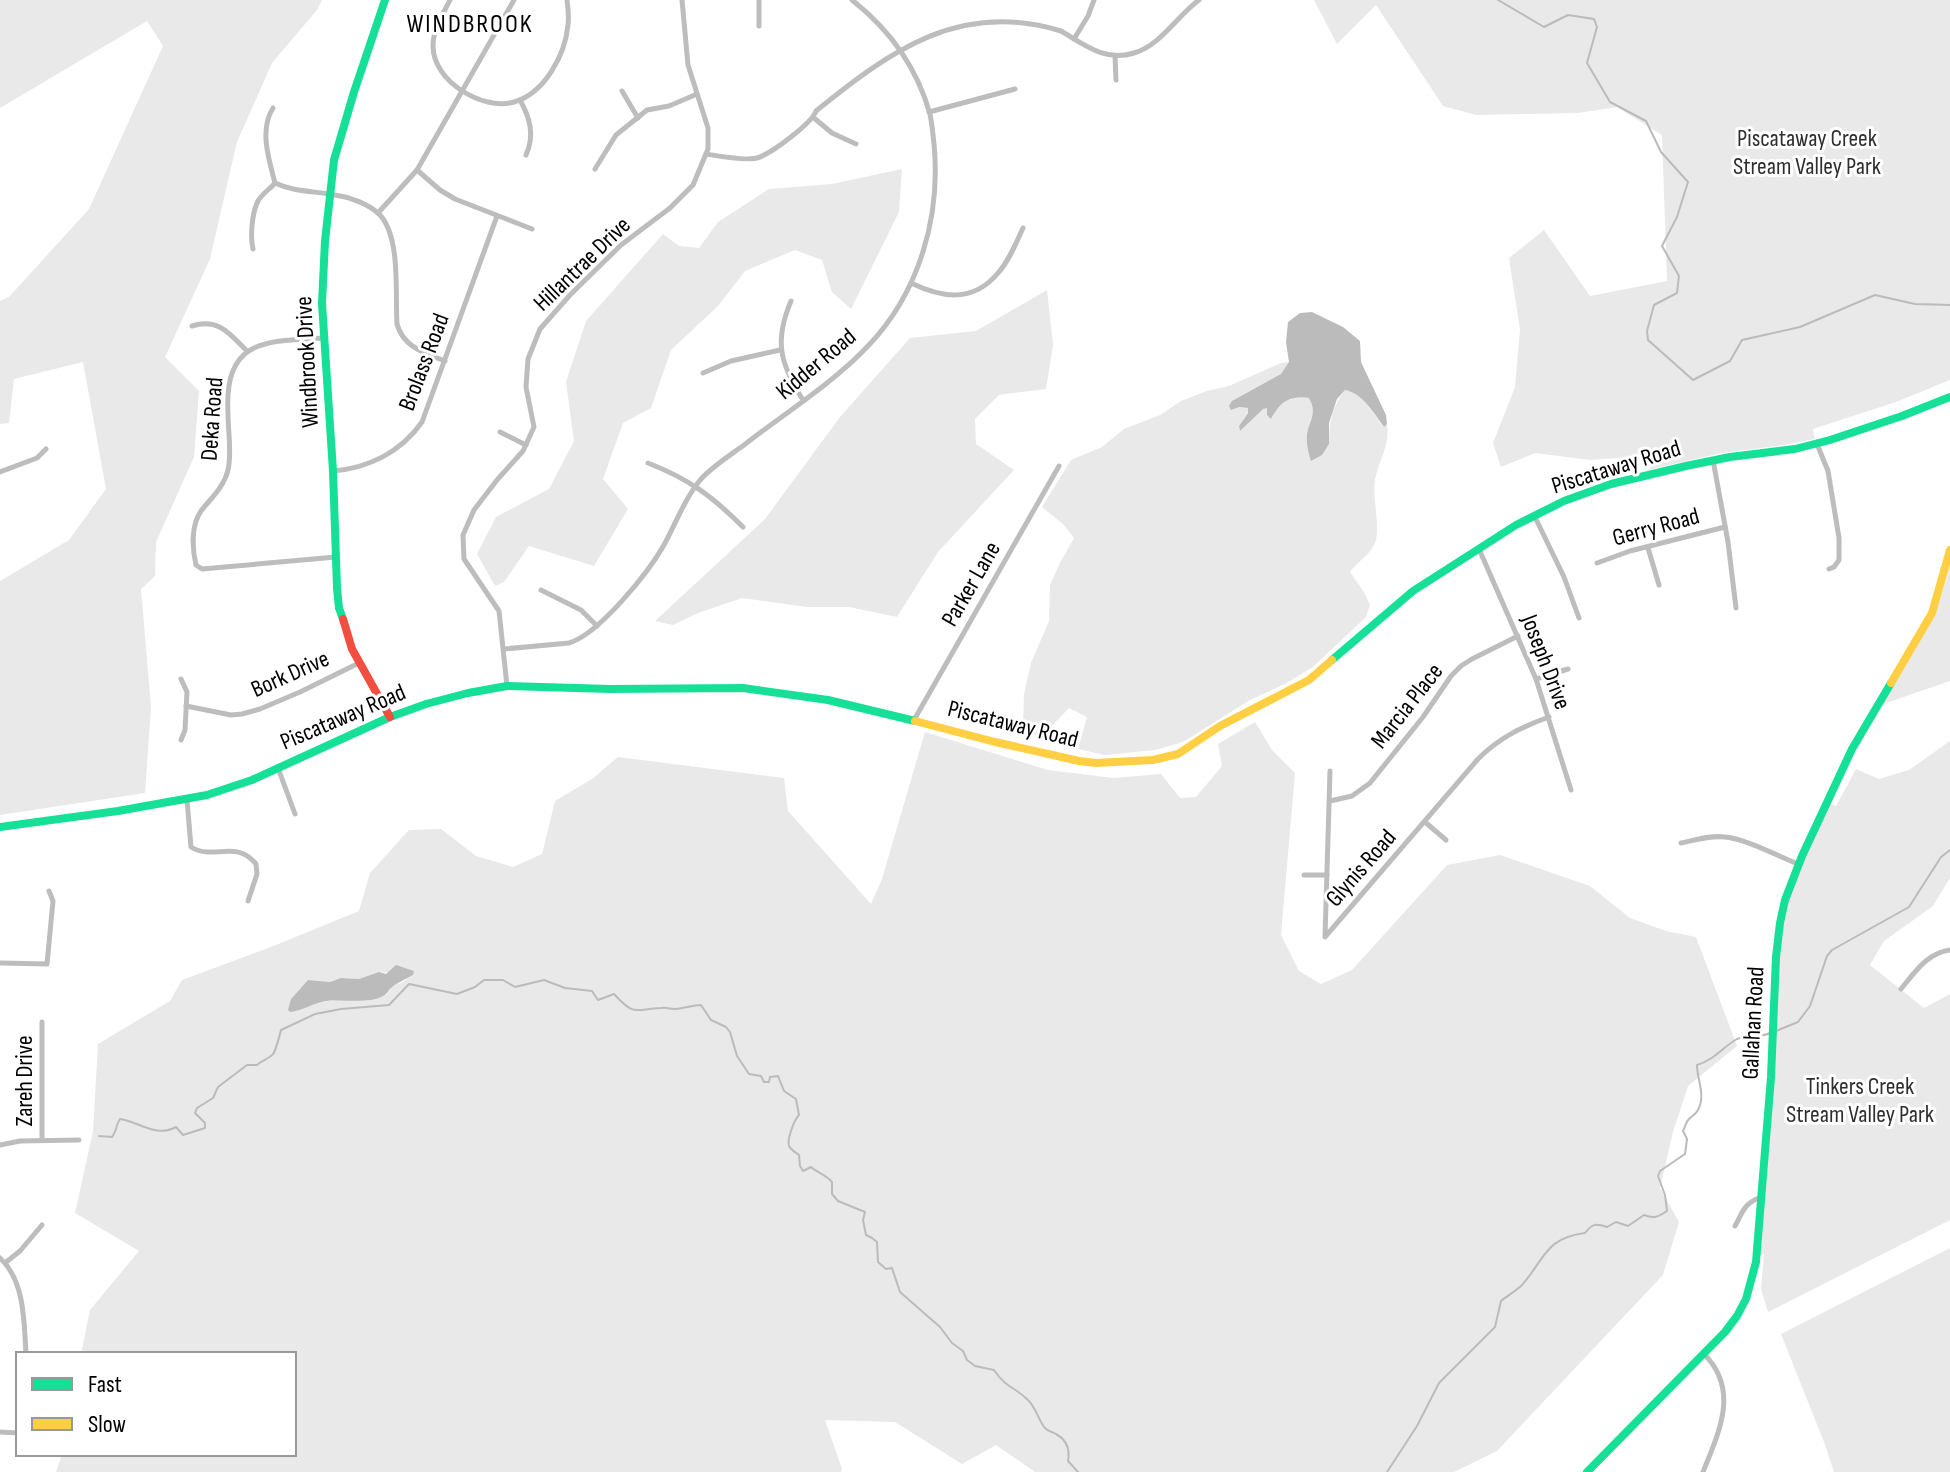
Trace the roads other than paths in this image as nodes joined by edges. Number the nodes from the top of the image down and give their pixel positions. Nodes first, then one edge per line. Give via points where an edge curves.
1 (385, 0) edge
2 (450, 0) edge
3 (514, 0) edge
4 (567, 0) edge
5 (682, 0) edge
6 (759, 0) edge
7 (852, 0) edge
8 (1094, 0) edge
9 (1199, 0) edge
10 (1025, 15) dead end
11 (759, 26) dead end
12 (909, 38) dead end
13 (1074, 39) junction
14 (898, 46) junction
15 (1115, 56) junction
16 (1116, 80) dead end
17 (1015, 89) dead end
18 (464, 91) junction
19 (622, 91) dead end
20 (697, 94) junction
21 (520, 100) junction
22 (273, 108) dead end
23 (929, 112) junction
24 (638, 118) junction
25 (814, 118) junction
26 (856, 144) dead end
27 (706, 154) junction
28 (526, 155) dead end
29 (595, 169) dead end
30 (417, 170) junction
31 (275, 183) junction
32 (330, 193) junction
33 (378, 213) junction
34 (497, 216) junction
35 (1023, 228) dead end
36 (532, 229) dead end
37 (253, 249) dead end
38 (911, 283) junction
39 (791, 301) dead end
40 (192, 326) dead end
41 (325, 338) junction
42 (780, 350) junction
43 (247, 351) junction
44 (445, 361) junction
45 (703, 373) dead end
46 (1950, 397) edge
47 (803, 400) junction
48 (500, 432) dead end
49 (1816, 443) junction
50 (526, 445) junction
51 (46, 449) dead end
52 (1713, 460) junction
53 (648, 463) dead end
54 (1059, 466) dead end
55 (333, 471) junction
56 (0, 472) edge
57 (695, 486) junction
58 (1534, 516) junction
59 (743, 527) dead end
60 (1725, 527) junction
61 (1648, 548) junction
62 (1479, 549) junction
63 (1950, 550) edge
64 (336, 557) junction
65 (1597, 563) dead end
66 (1829, 569) dead end
67 (1659, 585) dead end
68 (541, 590) dead end
69 (1736, 608) dead end
70 (1579, 618) dead end
71 (597, 626) junction
72 (1518, 636) junction
73 (504, 649) junction
74 (359, 663) junction
75 (1568, 669) dead end
76 (181, 679) dead end
77 (1536, 679) junction
78 (507, 686) junction
79 (186, 706) junction
80 (390, 717) junction
81 (1549, 717) junction
82 (914, 720) junction
83 (181, 740) dead end
84 (277, 767) junction
85 (1330, 771) dead end
86 (1571, 790) dead end
87 (187, 800) junction
88 (1330, 801) junction
89 (295, 814) dead end
90 (1425, 822) junction
91 (0, 827) edge
92 (1446, 840) dead end
93 (1681, 843) dead end
94 (1798, 864) junction
95 (1304, 875) dead end
96 (1327, 875) junction
97 (49, 891) dead end
98 (248, 901) dead end
99 (1950, 950) edge
100 (0, 963) edge
101 (1901, 989) dead end
102 (42, 1022) dead end
103 (42, 1140) junction
104 (79, 1140) dead end
105 (0, 1145) edge
106 (1761, 1197) junction
107 (42, 1225) dead end
108 (1735, 1226) dead end
109 (3, 1260) edge
110 (26, 1352) edge
111 (1704, 1354) junction
112 (1587, 1472) edge
113 (1703, 1472) edge

1 - 32 main road, Windbrook Drive via 336,152
2 - 18 street via 435,32 433,51 439,69
3 - 18 street
4 - 21 street via 562,49 546,80
5 - 20 street, Hillantrae Drive via 688,65
6 - 11 street
7 - 14 street, Kidder Road
8 - 13 street
9 - 15 street via 1152,44
10 - 13 street
12 - 14 street
13 - 15 street
14 - 23 street, Kidder Road
14 - 25 street via 816,111
15 - 16 street
17 - 23 street
18 - 21 street via 494,102
18 - 30 street
19 - 24 street
20 - 24 street via 647,110
20 - 27 street, Hillantrae Drive via 708,128
21 - 28 street via 531,125
22 - 31 street via 266,126
23 - 38 street, Kidder Road via 935,193
24 - 29 street via 616,135
25 - 26 street
25 - 27 street via 757,158
27 - 50 street, Hillantrae Drive via 693,185 621,245 540,329 528,359 526,387 534,427
30 - 33 street
30 - 34 street via 447,195
31 - 32 street
31 - 37 street via 256,206
32 - 33 street
32 - 41 main road, Windbrook Drive via 323,271
33 - 44 street via 394,255 399,333 419,351
34 - 36 street
34 - 44 street, Brolass Road
35 - 38 street via 998,273 976,290 942,295
38 - 47 street, Kidder Road via 866,348
39 - 42 street
40 - 43 street via 221,327
41 - 43 street, Deka Road via 277,341
41 - 55 main road, Windbrook Drive
42 - 45 street
42 - 47 street
43 - 64 street, Deka Road via 229,383 228,470 196,520 196,565 206,569
44 - 55 street, Brolass Road via 413,435 377,459
46 - 49 main road, Piscataway Road
47 - 57 street, Kidder Road
48 - 50 street
49 - 52 main road, Piscataway Road
49 - 66 street via 1828,471 1839,538 1839,560
50 - 73 street via 474,510 463,535 464,559 499,611
51 - 56 street via 37,458
52 - 58 main road, Piscataway Road via 1611,484
52 - 60 street
53 - 57 street
54 - 82 street, Parker Lane
55 - 64 main road, Windbrook Drive
57 - 59 street
57 - 71 street, Kidder Road via 657,555
58 - 62 main road, Piscataway Road
58 - 70 street
60 - 61 street, Gerry Road
60 - 69 street
61 - 65 street, Gerry Road
61 - 67 street
62 - 72 street, Joseph Drive
62 - 82 main road, Piscataway Road via 1397,603 1309,680 1171,756 1109,764 1079,761
63 - 94 main road, Gallahan Road via 1932,613 1852,749
64 - 74 main road, Windbrook Drive via 339,608
68 - 71 street via 581,610
71 - 73 street, Kidder Road via 574,642
72 - 77 street, Joseph Drive
72 - 88 street, Marcia Place via 1461,666 1370,783 1352,796
73 - 78 street
74 - 79 street, Bork Drive via 242,714
74 - 80 main road, Windbrook Drive
75 - 77 street
76 - 79 street
77 - 81 street, Joseph Drive
78 - 80 main road, Piscataway Road
78 - 82 main road, Piscataway Road via 765,689
79 - 83 street
80 - 84 main road, Piscataway Road
81 - 86 street, Joseph Drive
81 - 90 street, Glynis Road via 1522,726 1491,746
84 - 87 main road, Piscataway Road
84 - 89 street
85 - 88 street, Glynis Road
87 - 91 main road, Piscataway Road
87 - 98 street via 191,847 244,853 255,862 257,874
88 - 96 street, Glynis Road
90 - 92 street
90 - 96 street, Glynis Road via 1325,937
93 - 94 street via 1724,836
94 - 106 main road, Gallahan Road via 1780,922 1776,956
95 - 96 street
97 - 100 street via 53,901 47,964
99 - 101 street via 1925,961
102 - 103 street, Zareh Drive
103 - 104 street
103 - 105 street
106 - 108 street via 1744,1208
106 - 111 main road, Gallahan Road via 1750,1292 1736,1320
107 - 109 street via 20,1251
109 - 110 street via 17,1285
111 - 112 main road, Gallahan Road
111 - 113 street via 1720,1376 1724,1414

